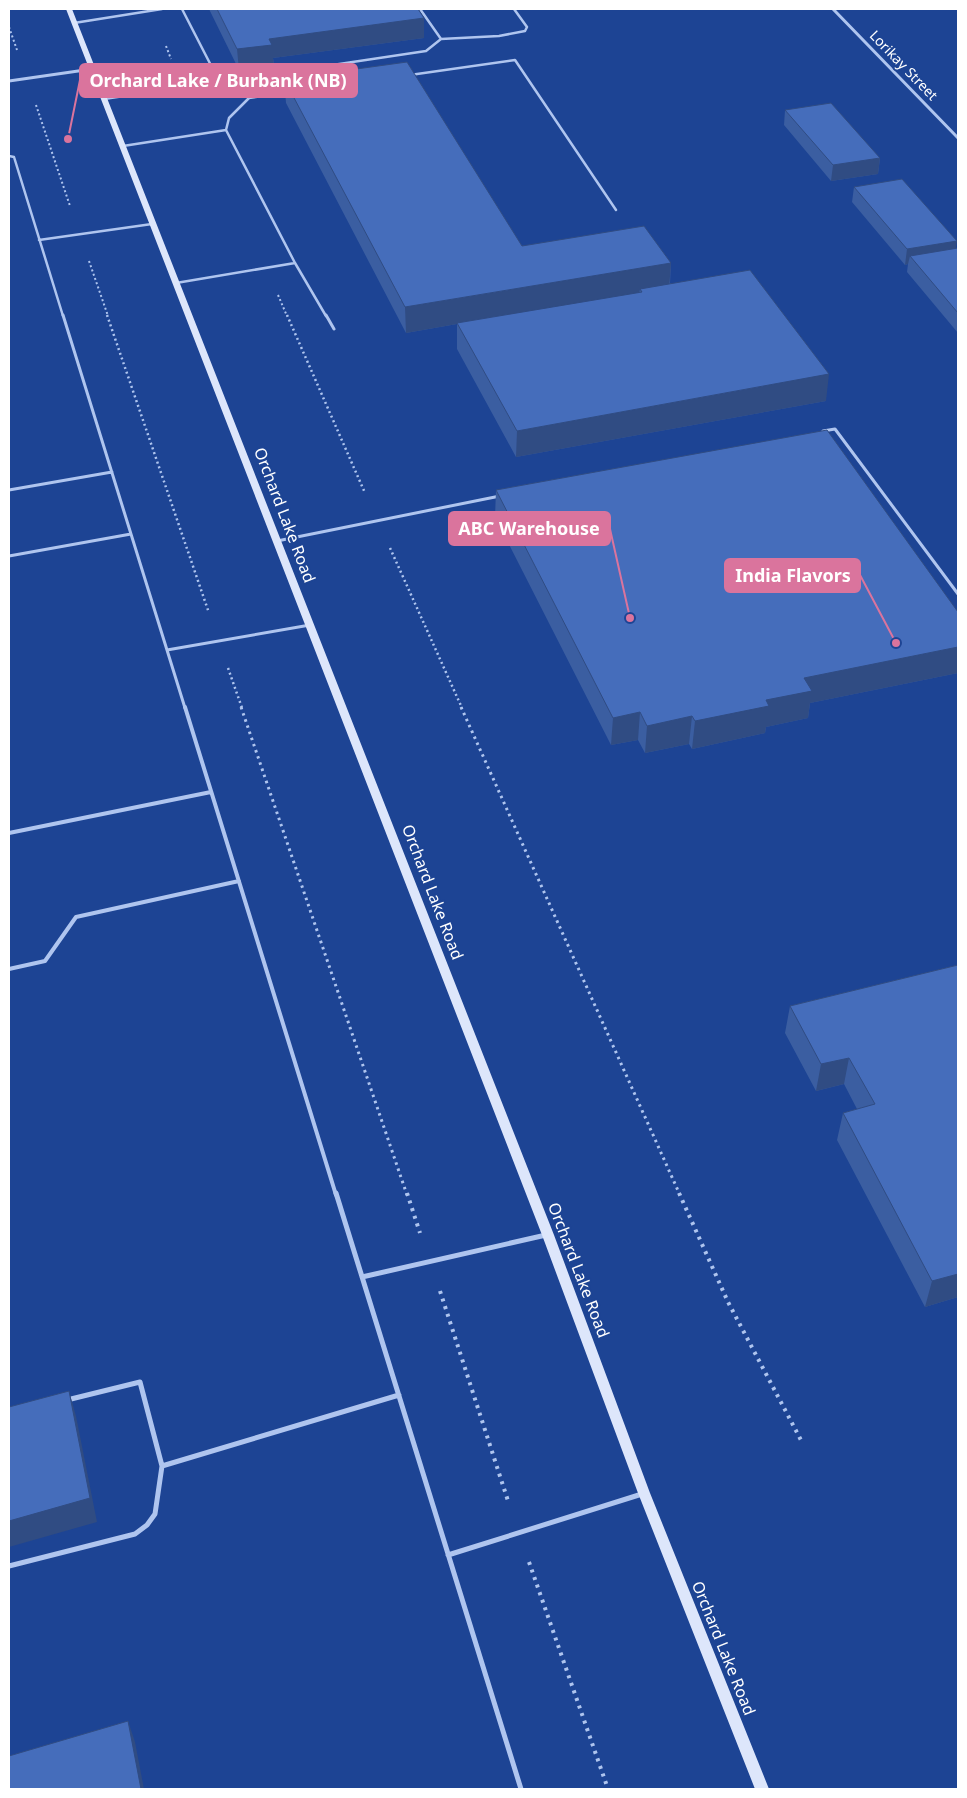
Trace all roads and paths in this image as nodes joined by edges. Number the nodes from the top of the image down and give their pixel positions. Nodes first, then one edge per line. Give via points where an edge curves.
1 (69, 9) edge
2 (162, 9) edge
3 (182, 9) edge
4 (420, 9) edge
5 (514, 9) edge
6 (833, 9) edge
7 (152, 12) junction
8 (74, 23) junction
9 (9, 27) edge
10 (441, 39) junction
11 (92, 69) junction
12 (407, 75) edge
13 (27, 78) junction
14 (9, 81) edge
15 (219, 81) junction
16 (182, 86) junction
17 (298, 91) edge
18 (104, 99) junction
19 (226, 130) junction
20 (958, 138) edge
21 (122, 146) junction
22 (9, 156) edge
23 (616, 210) dead end
24 (152, 224) junction
25 (80, 235) junction
26 (39, 240) junction
27 (295, 263) junction
28 (266, 268) junction
29 (176, 283) junction
30 (334, 329) dead end
31 (815, 433) edge
32 (112, 472) junction
33 (9, 490) edge
34 (504, 495) edge
35 (378, 521) junction
36 (131, 534) junction
37 (277, 541) junction
38 (9, 556) edge
39 (958, 594) edge
40 (310, 625) junction
41 (219, 641) junction
42 (167, 650) junction
43 (211, 792) junction
44 (9, 833) edge
45 (239, 881) junction
46 (9, 969) edge
47 (548, 1235) junction
48 (430, 1262) junction
49 (362, 1277) junction
50 (399, 1395) junction
51 (65, 1400) edge
52 (802, 1442) dead end
53 (162, 1466) junction
54 (644, 1494) junction
55 (519, 1534) junction
56 (448, 1554) junction
57 (9, 1566) edge
58 (521, 1789) edge
59 (608, 1789) edge
60 (762, 1789) edge

1 - 8 main road, Orchard Lake Road
2 - 7 lane
3 - 15 lane
4 - 10 lane
5 - 10 lane via 527,27 524,31 499,36
6 - 20 street, Lorikay Street
7 - 8 lane
7 - 16 path
8 - 11 main road, Orchard Lake Road
9 - 13 path
10 - 15 lane via 426,51
11 - 13 street
11 - 18 main road, Orchard Lake Road
12 - 23 lane via 515,60
13 - 14 street
13 - 25 path
15 - 16 lane
16 - 18 lane
17 - 19 lane via 248,98 229,118
18 - 21 main road, Orchard Lake Road
19 - 21 lane
19 - 27 lane
21 - 24 main road, Orchard Lake Road
22 - 26 lane via 14,157
24 - 25 lane
24 - 29 main road, Orchard Lake Road
25 - 26 lane
25 - 41 path
26 - 32 lane
27 - 28 lane
27 - 30 lane
28 - 29 lane
28 - 35 path
29 - 37 main road, Orchard Lake Road
31 - 39 lane via 835,429
32 - 33 lane
32 - 36 lane
34 - 35 lane
35 - 37 lane
35 - 52 path via 728,1302
36 - 38 lane
36 - 42 lane
37 - 40 main road, Orchard Lake Road
40 - 41 lane
40 - 47 main road, Orchard Lake Road
41 - 42 lane
41 - 48 path
42 - 43 lane
43 - 44 lane
43 - 45 lane
45 - 46 lane via 76,917 45,961
45 - 49 lane
47 - 48 lane
47 - 54 main road, Orchard Lake Road
48 - 49 lane
48 - 55 path
49 - 50 lane
50 - 53 lane
50 - 56 lane
51 - 53 lane via 140,1382
53 - 57 lane via 155,1514 135,1534
54 - 55 lane
54 - 60 main road, Orchard Lake Road
55 - 56 lane
55 - 59 path
56 - 58 lane

